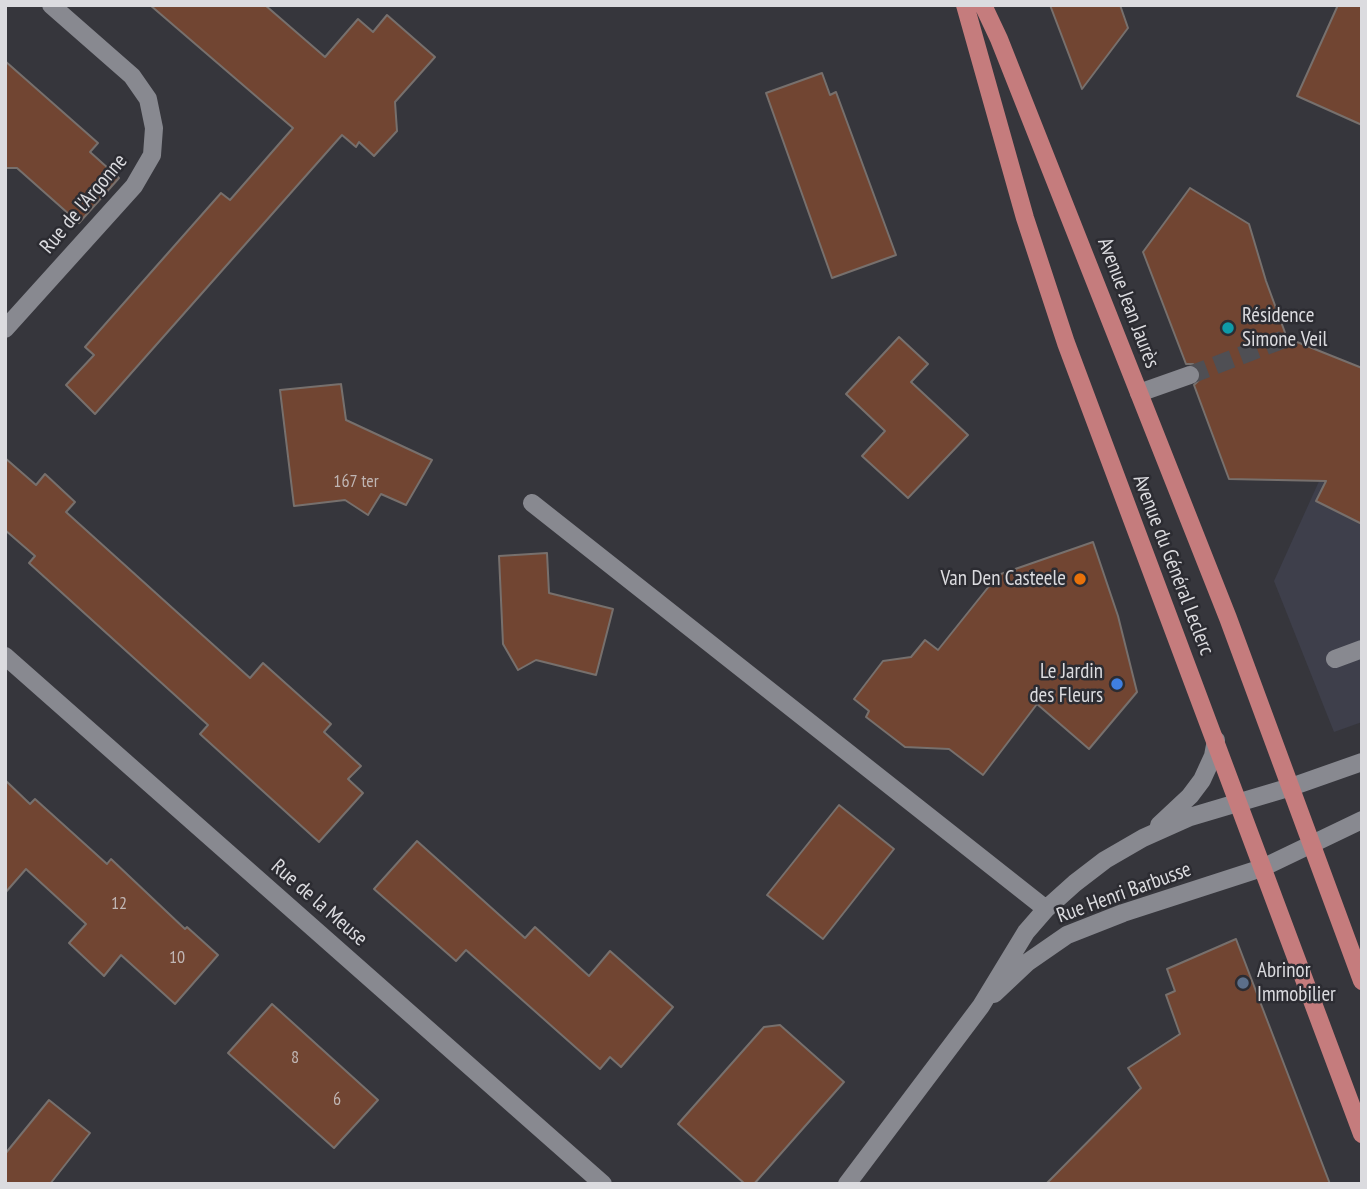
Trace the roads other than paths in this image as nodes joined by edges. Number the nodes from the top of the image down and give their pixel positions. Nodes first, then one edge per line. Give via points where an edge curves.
1 (51, 5) edge
2 (965, 5) edge
3 (983, 5) edge
4 (5, 329) edge
5 (1190, 375) tunnel mouth
6 (1139, 393) junction
7 (532, 503) dead end
8 (1228, 618) joint
9 (1362, 649) edge
10 (5, 656) edge
11 (1335, 659) dead end
12 (1216, 740) junction
13 (1362, 762) edge
14 (1291, 787) junction
15 (1237, 801) junction
16 (1362, 820) edge
17 (1143, 838) junction
18 (1311, 843) junction
19 (1262, 868) junction
20 (1046, 909) junction
21 (1362, 981) edge
22 (981, 1006) junction
23 (1362, 1134) edge
24 (603, 1184) edge
25 (847, 1184) edge

1 - 4 street, Rue de l'Argonne via 132,76 148,99 154,128 152,155 134,186
2 - 12 main road, Avenue du Général Leclerc via 1066,343
3 - 6 main road, Avenue Jean Jaurès
5 - 6 street
6 - 8 main road, Avenue Jean Jaurès
7 - 20 street
8 - 14 main road, Avenue du Général Leclerc
9 - 11 street
10 - 24 street, Rue de la Meuse
12 - 15 main road, Avenue du Général Leclerc
12 - 17 street, Rue Henri Barbusse via 1202,780
13 - 14 street, Rue Henri Barbusse
14 - 15 street, Rue Henri Barbusse
14 - 18 main road, Avenue du Général Leclerc
15 - 17 street, Rue Henri Barbusse
15 - 19 main road, Avenue du Général Leclerc
16 - 18 street, Rue Henri Barbusse
17 - 20 street, Rue Henri Barbusse via 1105,860
18 - 19 street, Rue Henri Barbusse
18 - 21 main road, Avenue du Général Leclerc
19 - 22 street, Rue Henri Barbusse via 1067,935 1028,962
19 - 23 main road, Avenue du Général Leclerc
20 - 22 street, Rue Henri Barbusse via 1011,954
22 - 25 street, Rue Henri Barbusse

